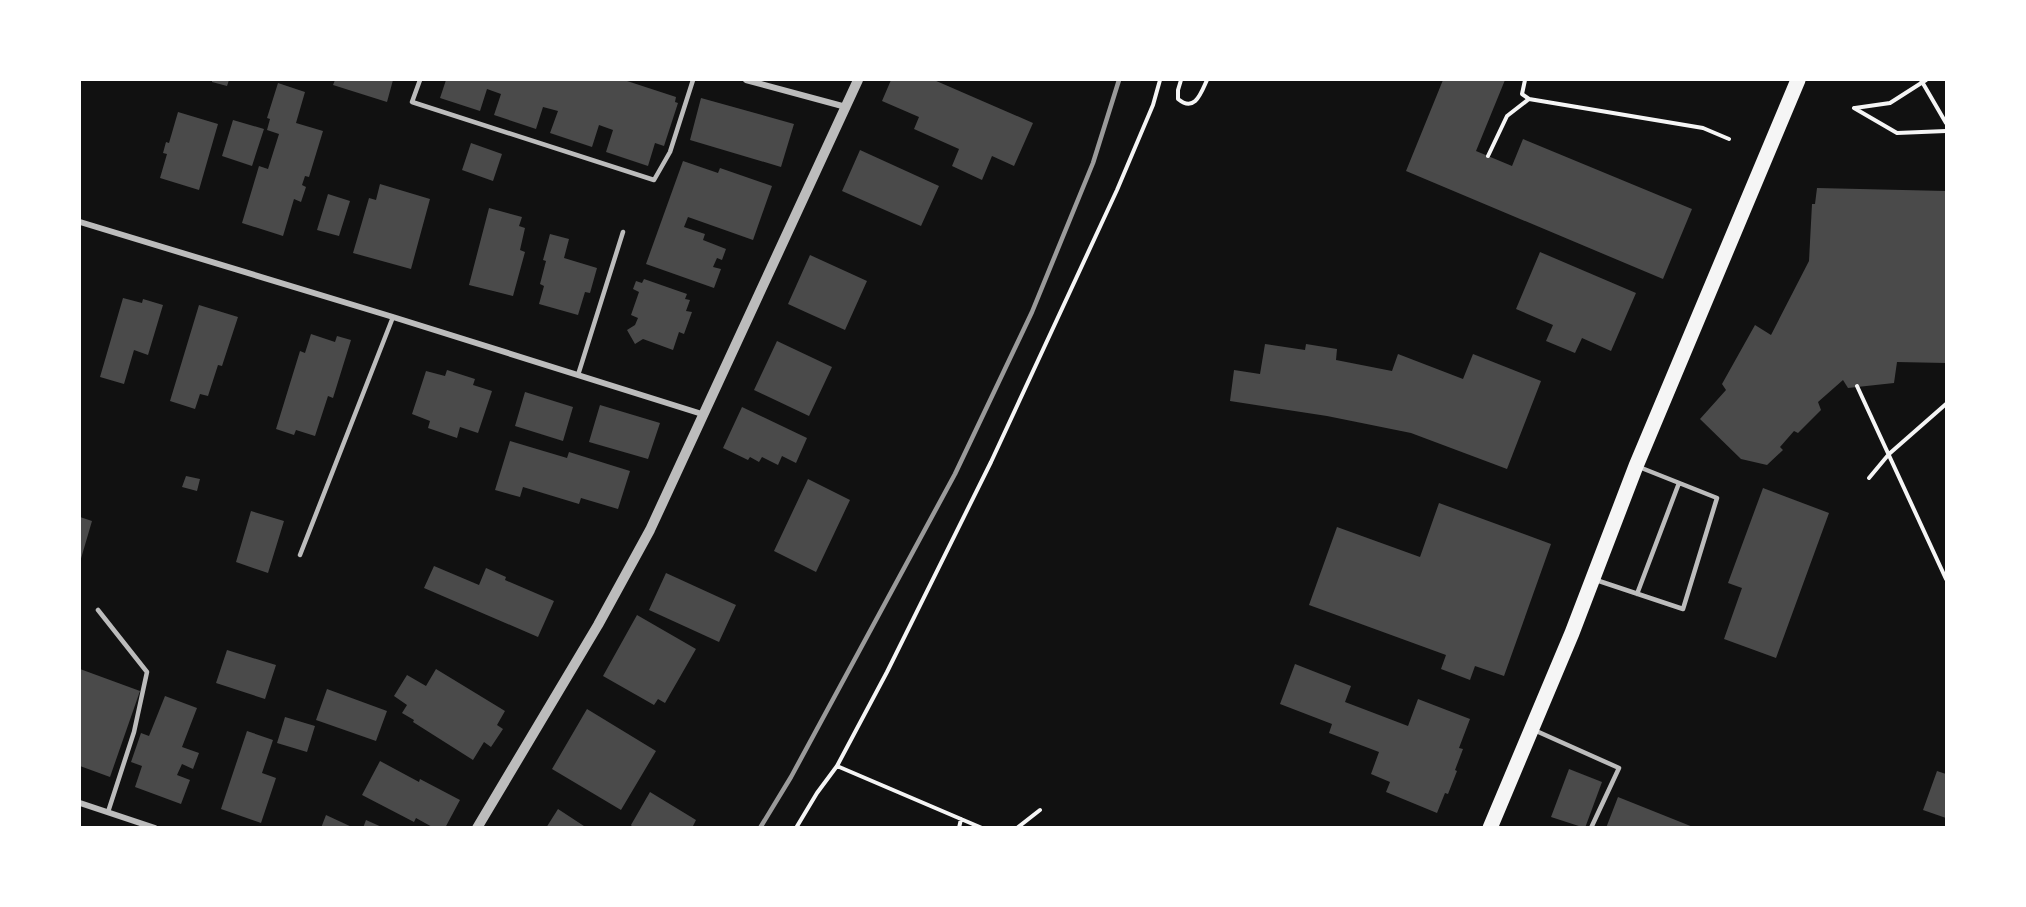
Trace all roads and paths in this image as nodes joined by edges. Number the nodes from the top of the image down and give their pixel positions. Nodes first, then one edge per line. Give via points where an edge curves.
1 (420, 80) edge
2 (693, 80) edge
3 (746, 80) edge
4 (858, 80) edge
5 (1160, 80) edge
6 (1181, 80) edge
7 (1207, 80) edge
8 (1525, 80) edge
9 (1798, 80) edge
10 (1923, 80) edge
11 (1529, 99) junction
12 (846, 107) junction
13 (1947, 123) edge
14 (1947, 132) edge
15 (1729, 139) dead end
16 (1488, 156) dead end
17 (80, 222) edge
18 (623, 232) dead end
19 (393, 317) junction
20 (578, 375) junction
21 (1857, 386) dead end
22 (1947, 405) edge
23 (702, 414) junction
24 (1889, 454) junction
25 (1636, 466) junction
26 (1869, 478) dead end
27 (1679, 483) junction
28 (300, 555) dead end
29 (1593, 579) junction
30 (1947, 579) edge
31 (1637, 594) junction
32 (98, 610) dead end
33 (1532, 729) junction
34 (837, 766) junction
35 (80, 803) edge
36 (1040, 810) dead end
37 (108, 812) junction
38 (961, 819) junction
39 (155, 828) edge
40 (477, 828) edge
41 (796, 828) edge
42 (959, 828) edge
43 (982, 828) edge
44 (1017, 828) edge
45 (1490, 828) edge
46 (1591, 828) edge

1 - 2 lane via 412,102 654,180 670,152
3 - 12 street
4 - 12 street
5 - 34 path via 1117,190 991,462
6 - 7 path via 1179,99 1190,105 1200,97
8 - 11 path via 1522,94
9 - 25 main road
10 - 13 path
10 - 14 path via 1890,103 1854,108 1896,133
11 - 15 path via 1703,128
11 - 16 path via 1507,116
12 - 23 street
17 - 19 street
18 - 20 lane
19 - 20 street
19 - 28 lane
20 - 23 street
21 - 24 path
22 - 24 path
23 - 40 street via 625,578
24 - 26 path
24 - 30 path
25 - 27 lane
25 - 29 main road
27 - 31 lane
27 - 31 lane via 1717,498 1683,609
29 - 31 lane
29 - 33 main road
32 - 37 lane via 147,672 134,732
33 - 45 main road
33 - 46 lane via 1618,768
34 - 38 path
34 - 41 path
35 - 37 street
36 - 44 path
37 - 39 street
38 - 42 path
38 - 43 path

